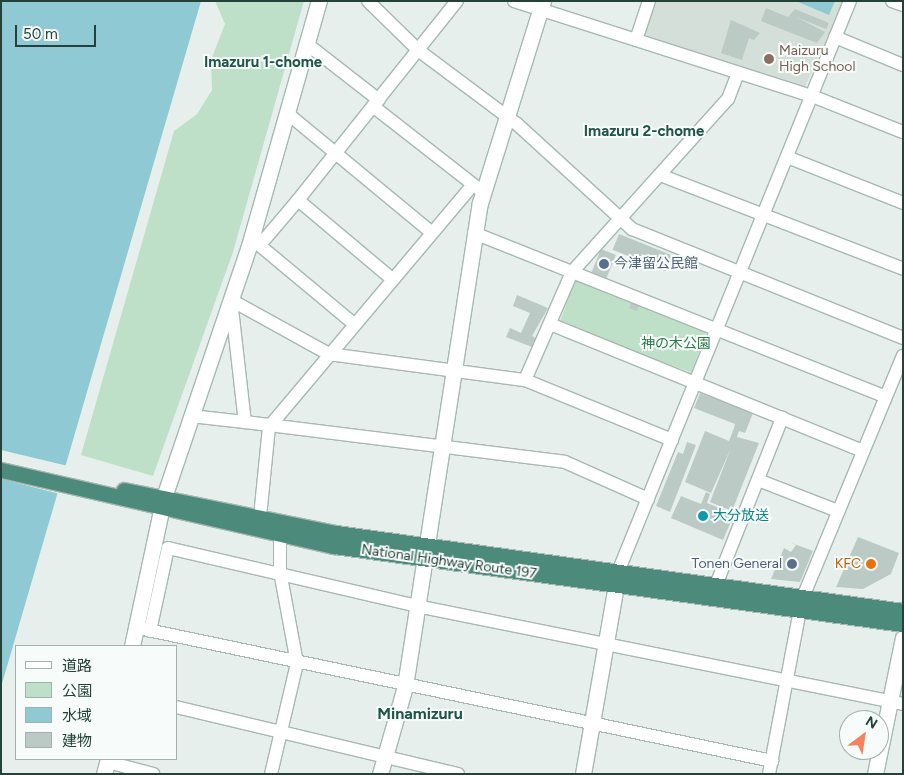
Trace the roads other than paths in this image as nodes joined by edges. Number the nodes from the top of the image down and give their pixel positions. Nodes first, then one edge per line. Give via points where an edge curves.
1 (319, 1) edge
2 (368, 1) edge
3 (457, 1) edge
4 (514, 1) edge
5 (649, 1) edge
6 (850, 1) edge
7 (892, 1) edge
8 (903, 5) edge
9 (542, 6) edge
10 (835, 38) junction
11 (636, 40) junction
12 (307, 44) junction
13 (418, 50) junction
14 (903, 65) edge
15 (738, 73) junction
16 (812, 96) junction
17 (376, 103) junction
18 (287, 113) junction
19 (506, 116) junction
20 (903, 132) edge
21 (336, 153) junction
22 (787, 158) junction
23 (660, 175) junction
24 (478, 189) junction
25 (298, 200) junction
26 (903, 203) edge
27 (764, 215) junction
28 (620, 218) junction
29 (431, 232) junction
30 (474, 233) junction
31 (253, 245) junction
32 (903, 269) edge
33 (572, 272) junction
34 (740, 272) junction
35 (392, 279) junction
36 (231, 300) junction
37 (354, 324) junction
38 (550, 324) junction
39 (717, 330) junction
40 (903, 338) edge
41 (330, 354) junction
42 (903, 356) edge
43 (453, 372) junction
44 (525, 380) junction
45 (695, 383) junction
46 (886, 397) junction
47 (191, 416) junction
48 (782, 418) junction
49 (245, 422) junction
50 (268, 427) junction
51 (672, 440) junction
52 (442, 446) junction
53 (863, 451) junction
54 (1, 460) edge
55 (1, 470) edge
56 (758, 480) junction
57 (131, 497) junction
58 (648, 499) junction
59 (162, 503) junction
60 (838, 511) junction
61 (260, 517) junction
62 (280, 537) junction
63 (426, 552) junction
64 (280, 571) junction
65 (616, 578) junction
66 (716, 585) junction
67 (801, 603) junction
68 (417, 606) junction
69 (903, 611) edge
70 (903, 624) edge
71 (143, 629) junction
72 (903, 638) edge
73 (604, 642) junction
74 (133, 645) edge
75 (296, 663) junction
76 (787, 684) junction
77 (405, 686) junction
78 (896, 703) edge
79 (178, 707) edge
80 (590, 722) junction
81 (281, 732) junction
82 (385, 756) junction
83 (772, 761) junction
84 (107, 765) edge
85 (153, 774) edge
86 (271, 774) edge
87 (380, 774) edge
88 (458, 774) edge
89 (583, 774) edge
90 (769, 774) edge
91 (875, 774) edge

1 - 12 street
2 - 13 street
3 - 13 street
4 - 9 street
5 - 11 street
6 - 10 street
7 - 8 street
9 - 11 street
9 - 19 street
10 - 14 street
10 - 16 street
11 - 15 street
12 - 17 street
12 - 18 street
13 - 17 street
13 - 19 street
15 - 16 street
15 - 23 street via 728,99
16 - 20 street
16 - 22 street
17 - 21 street
17 - 24 street
18 - 21 street
18 - 31 street
19 - 24 street
19 - 28 street
21 - 25 street
21 - 29 street
22 - 26 street
22 - 27 street
23 - 27 street
23 - 28 street
24 - 29 street
24 - 30 street
25 - 31 street
25 - 35 street
27 - 32 street
27 - 34 street
28 - 33 street
28 - 34 street via 632,229
29 - 35 street
30 - 33 street
30 - 43 street
31 - 36 street
31 - 37 street
33 - 38 street
33 - 39 street
34 - 39 street
34 - 40 street
35 - 37 street
36 - 41 street
36 - 47 street
36 - 49 street
37 - 41 street
38 - 44 street
38 - 45 street
39 - 45 street
39 - 46 street
41 - 43 street
41 - 50 street
42 - 46 street
43 - 44 street
43 - 52 street
44 - 51 street
45 - 48 street
45 - 51 street
46 - 53 street
47 - 49 street
47 - 59 street
48 - 53 street
48 - 56 street
49 - 50 street
50 - 52 street
50 - 61 street
51 - 58 street
52 - 58 street via 565,462
52 - 63 street
53 - 60 street
54 - 57 highway, National Highway Route 197
55 - 57 highway, National Highway Route 197
56 - 60 street
56 - 66 street
57 - 59 highway, National Highway Route 197
58 - 65 street
59 - 61 highway, National Highway Route 197
59 - 62 highway, National Highway Route 197
59 - 71 street
60 - 67 street
61 - 63 highway, National Highway Route 197
62 - 63 highway, National Highway Route 197
62 - 64 street
63 - 65 highway, National Highway Route 197
63 - 68 street
64 - 68 street
64 - 71 street via 168,548
64 - 75 street
65 - 66 highway, National Highway Route 197
65 - 67 highway, National Highway Route 197
65 - 73 street
66 - 67 highway, National Highway Route 197
67 - 69 highway, National Highway Route 197
67 - 70 highway, National Highway Route 197
67 - 76 street
68 - 73 street
68 - 77 street
71 - 74 street
71 - 75 street
72 - 78 street
73 - 76 street
73 - 80 street
75 - 77 street
75 - 81 street
76 - 78 street
76 - 83 street
77 - 80 street
77 - 82 street
78 - 91 street
79 - 81 street
80 - 83 street
80 - 89 street
81 - 82 street
81 - 86 street
82 - 87 street
82 - 88 street
83 - 90 street
84 - 85 street

